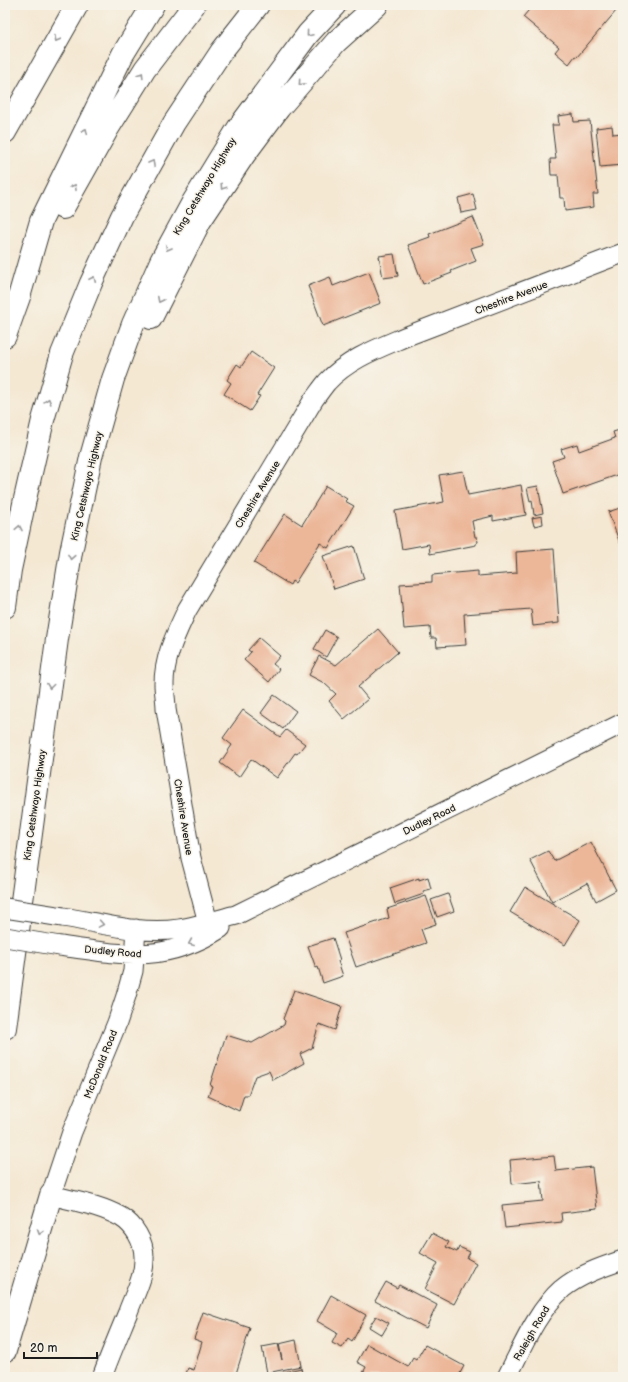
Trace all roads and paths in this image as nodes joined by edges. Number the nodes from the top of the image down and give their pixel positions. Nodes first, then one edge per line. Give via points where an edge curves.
1 (77, 5) edge
2 (153, 5) edge
3 (194, 5) edge
4 (258, 5) edge
5 (335, 5) edge
6 (377, 5) edge
7 (5, 132) edge
8 (623, 253) edge
9 (19, 297) junction
10 (5, 336) edge
11 (91, 457) junction
12 (5, 608) edge
13 (623, 723) edge
14 (5, 908) edge
15 (209, 928) junction
16 (136, 929) junction
17 (5, 937) edge
18 (135, 954) junction
19 (5, 1028) edge
20 (51, 1195) junction
21 (623, 1260) edge
22 (5, 1351) edge
23 (102, 1377) edge
24 (507, 1377) edge

1 -> 7 highway
9 -> 2 highway via 41,221 123,54
9 -> 3 highway via 65,204 107,130 145,69
12 -> 4 highway via 10,570 43,420 62,354 88,290 122,216 174,123 220,52
5 -> 11 highway, King Cetshwayo Highway via 308,34 239,127 193,202 161,261 133,324 113,379
6 -> 11 highway via 336,42 279,108 200,221 154,312
8 - 15 street, Cheshire Avenue via 373,351 348,365 327,382 314,399 188,610 172,643 166,666 166,709 191,858
9 - 10 highway
11 -> 19 highway, King Cetshwayo Highway via 56,639
13 - 15 street, Dudley Road
14 -> 16 street, Dudley Road, bridge
15 - 16 street, Dudley Road
15 -> 18 street, Dudley Road via 174,950
16 - 18 street, McDonald Road
17 - 18 street, Dudley Road, bridge via 108,953
18 - 20 street, McDonald Road via 133,971 117,1023 72,1132
20 -> 22 highway
20 - 23 street via 106,1210 122,1218 131,1225 140,1240 144,1257 143,1270
21 - 24 street, Raleigh Road via 576,1280 547,1304

